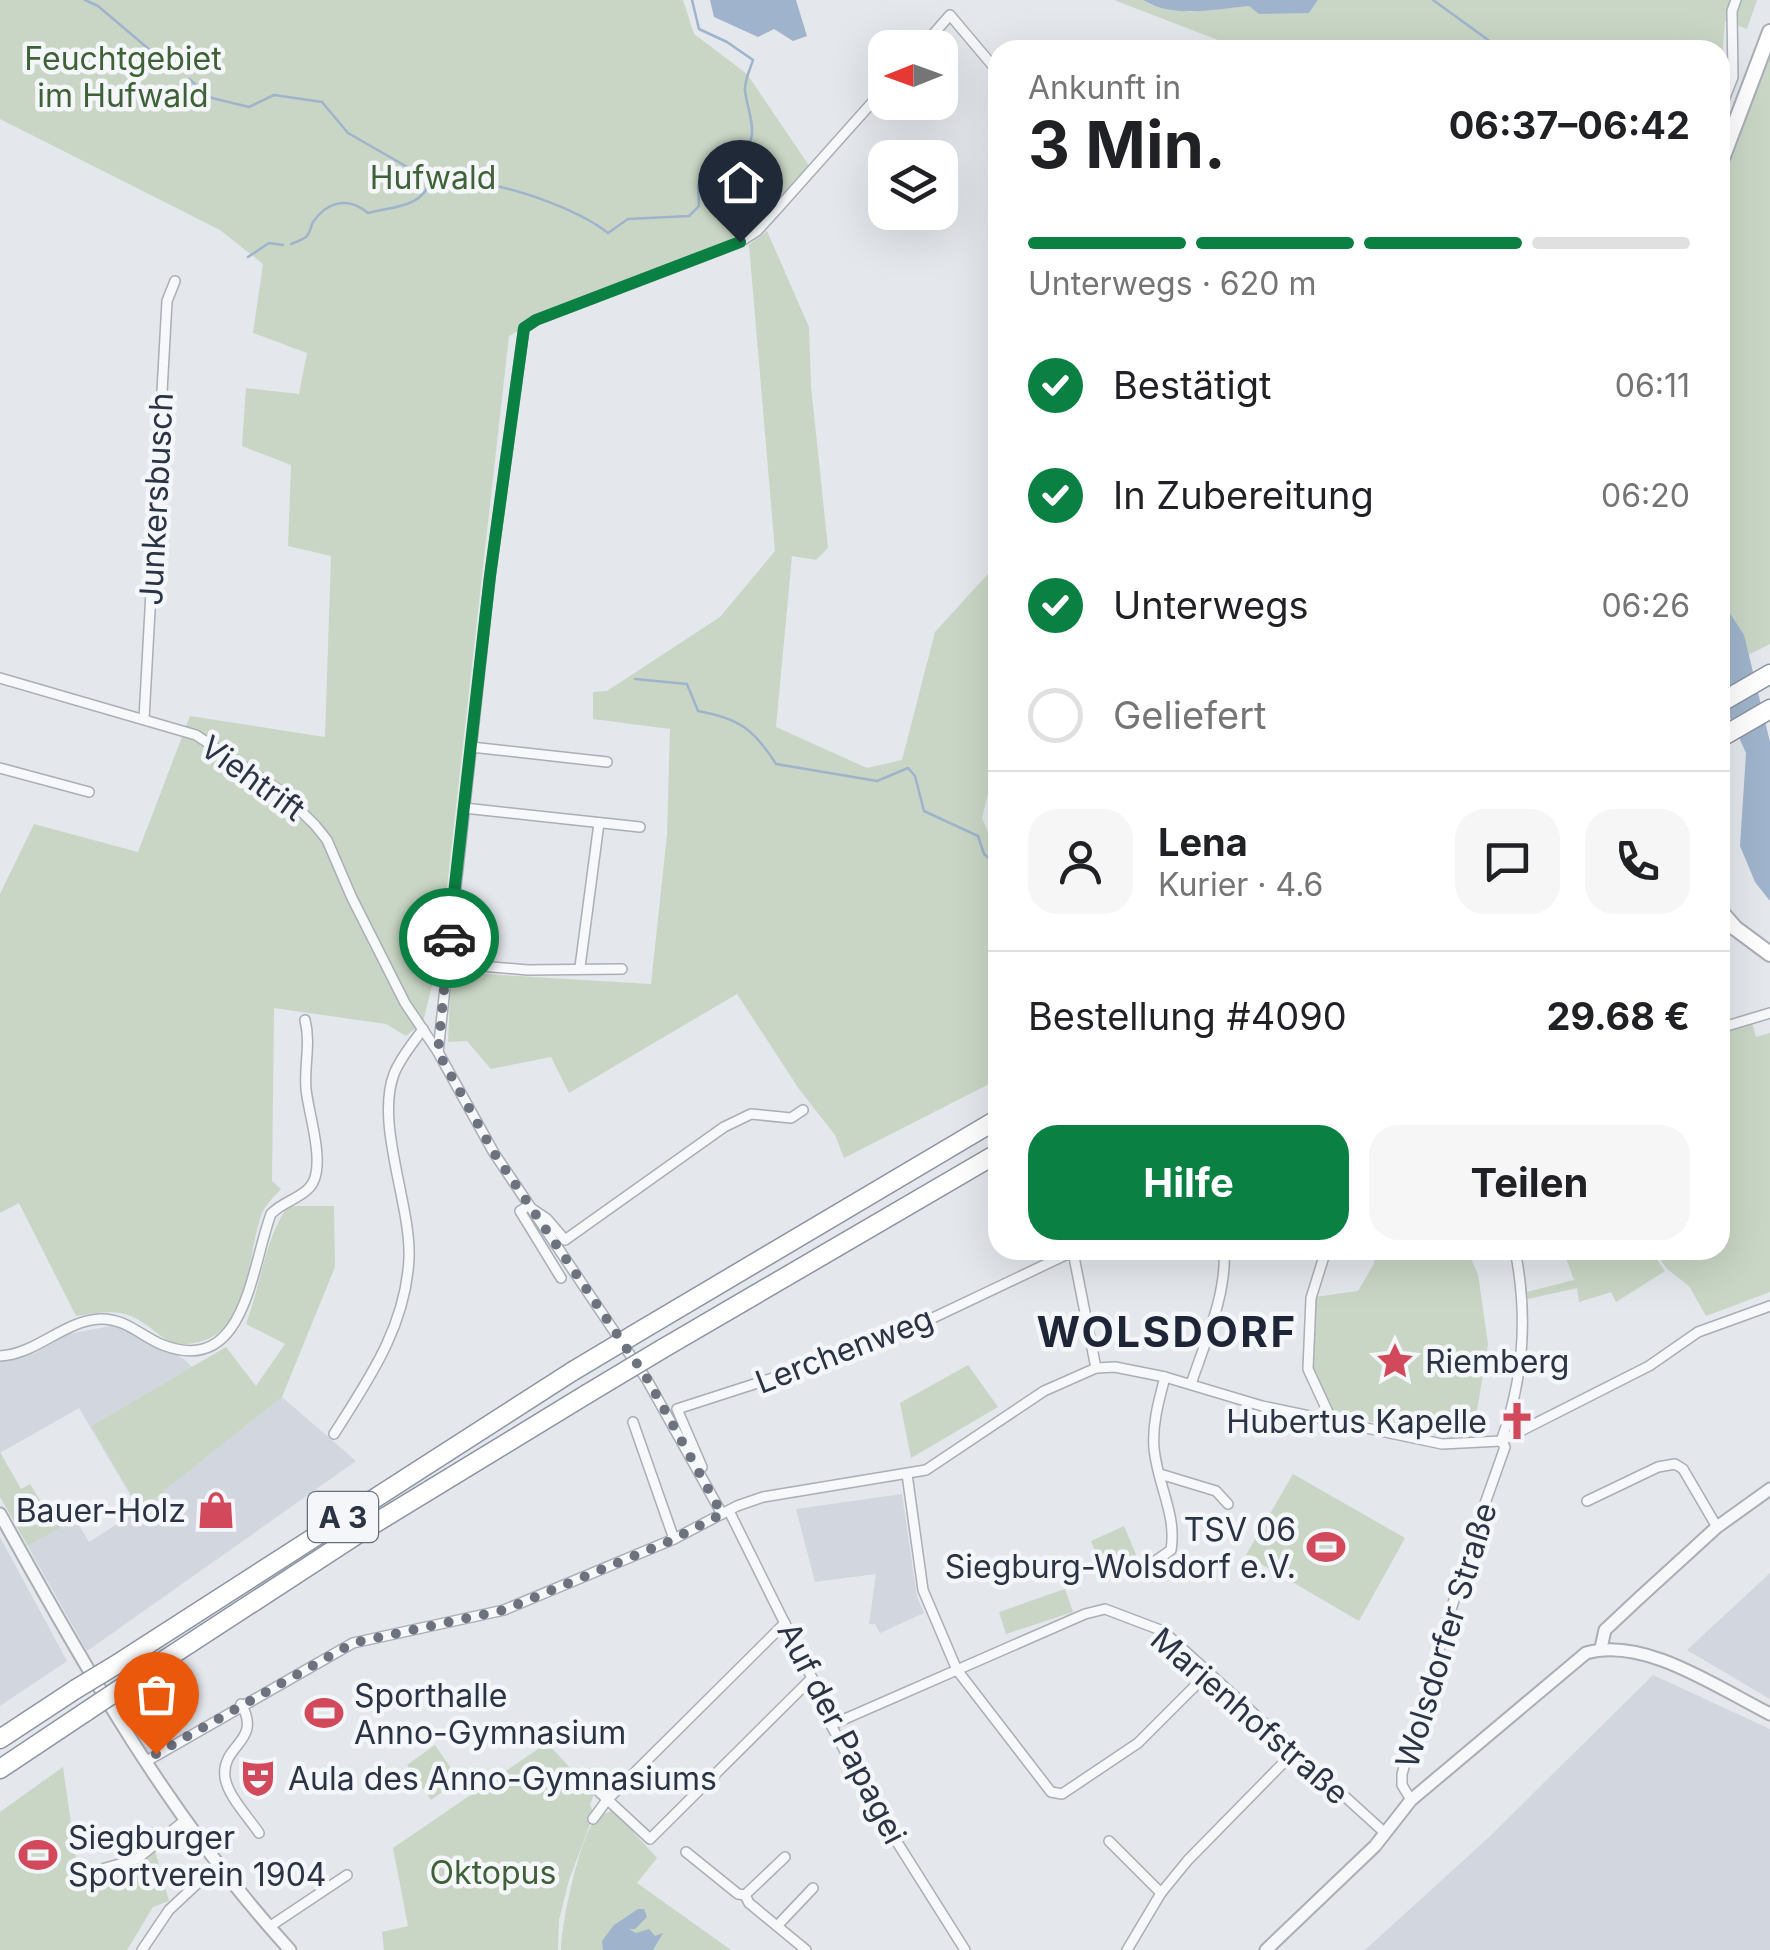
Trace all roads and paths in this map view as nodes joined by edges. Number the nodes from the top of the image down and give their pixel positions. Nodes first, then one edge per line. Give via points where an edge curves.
1 (1736, 0) edge
2 (938, 30) edge
3 (1770, 32) edge
4 (988, 60) edge
5 (1730, 86) edge
6 (868, 107) edge
7 (1730, 138) edge
8 (174, 281) dead end
9 (1770, 674) edge
10 (0, 678) edge
11 (1730, 696) edge
12 (1770, 710) edge
13 (144, 719) junction
14 (1730, 732) edge
15 (471, 747) junction
16 (607, 762) dead end
17 (0, 768) edge
18 (89, 792) dead end
19 (464, 808) junction
20 (599, 822) junction
21 (640, 827) dead end
22 (1730, 922) edge
23 (1770, 954) edge
24 (446, 963) junction
25 (580, 967) junction
26 (622, 969) dead end
27 (1770, 1013) edge
28 (305, 1020) dead end
29 (1730, 1025) edge
30 (423, 1029) junction
31 (438, 1052) junction
32 (804, 1110) dead end
33 (988, 1126) edge
34 (988, 1159) edge
35 (528, 1206) junction
36 (1055, 1260) edge
37 (1076, 1260) edge
38 (1225, 1260) edge
39 (1323, 1260) edge
40 (1516, 1260) edge
41 (561, 1278) dead end
42 (1770, 1306) edge
43 (0, 1356) edge
44 (1096, 1368) junction
45 (1166, 1377) junction
46 (648, 1380) joint
47 (1192, 1384) junction
48 (1332, 1421) junction
49 (632, 1422) dead end
50 (334, 1434) dead end
51 (1501, 1441) junction
52 (907, 1474) junction
53 (1160, 1474) junction
54 (704, 1478) junction
55 (1770, 1488) edge
56 (1587, 1502) dead end
57 (1228, 1504) dead end
58 (726, 1512) junction
59 (0, 1514) edge
60 (1717, 1527) junction
61 (674, 1539) junction
62 (1154, 1562) dead end
63 (785, 1623) junction
64 (1601, 1648) junction
65 (956, 1670) junction
66 (1208, 1674) junction
67 (812, 1678) junction
68 (241, 1704) junction
69 (1770, 1714) edge
70 (831, 1725) junction
71 (63, 1727) junction
72 (0, 1739) edge
73 (1294, 1752) junction
74 (144, 1762) junction
75 (0, 1769) edge
76 (0, 1781) edge
77 (595, 1788) dead end
78 (607, 1800) junction
79 (1411, 1800) junction
80 (593, 1820) dead end
81 (184, 1821) junction
82 (259, 1832) dead end
83 (1385, 1833) junction
84 (1109, 1841) dead end
85 (686, 1852) dead end
86 (785, 1857) dead end
87 (218, 1865) junction
88 (102, 1870) dead end
89 (347, 1875) dead end
90 (812, 1888) dead end
91 (1160, 1893) junction
92 (746, 1895) junction
93 (777, 1926) junction
94 (269, 1927) junction
95 (142, 1950) edge
96 (290, 1950) edge
97 (806, 1950) edge
98 (965, 1950) edge
99 (1127, 1950) edge
100 (1266, 1950) edge

1 - 5 street
2 - 4 street via 950,16
3 - 7 main road
6 - 15 street via 748,236 524,328
8 - 13 street, Junkersbusch via 167,302
9 - 11 highway
10 - 13 street, Viehtrift
12 - 14 highway
13 - 30 street, Viehtrift via 196,735 237,759 315,825
15 - 16 street
15 - 19 street
17 - 18 street
19 - 20 street
19 - 24 street
20 - 21 street
20 - 25 street
22 - 23 main road
24 - 25 street
24 - 31 street
25 - 26 street
27 - 29 street
28 - 43 street via 314,1177 310,1188 271,1214 229,1334 210,1347 184,1352 128,1325 96,1319
30 - 31 street, Viehtrift
30 - 50 street via 394,1076 390,1096 408,1234 403,1303 393,1333
31 - 35 street, Viehtrift
32 - 35 street via 790,1118 751,1114 724,1127 565,1240
33 - 72 highway, A 3, bridge via 574,1371
34 - 71 highway, A 3, bridge via 364,1530
35 - 41 street, Viehtrift via 520,1211
35 - 46 street, Viehtrift
36 - 54 street, Lerchenweg via 878,1344 677,1409
37 - 44 street
38 - 47 street
39 - 48 street via 1312,1298 1308,1370
40 - 51 street, Wolsdorfer Straße via 1522,1363
42 - 51 street via 1698,1332 1649,1366
44 - 45 street
44 - 52 street via 1044,1392 926,1470
45 - 47 street
45 - 53 street via 1156,1409
46 - 54 street, Auf der Papagei
47 - 48 street
48 - 51 street via 1442,1444
49 - 61 street
51 - 79 street, Wolsdorfer Straße via 1402,1774
52 - 58 street via 763,1497
52 - 65 street via 923,1590
53 - 57 street via 1216,1491
53 - 62 street via 1174,1530 1171,1550
54 - 58 street, Auf der Papagei
55 - 60 street
56 - 60 street via 1675,1464
58 - 61 street
58 - 63 street, Auf der Papagei
59 - 74 street
60 - 64 street via 1606,1630
61 - 68 street via 504,1610 353,1643
63 - 67 street, Auf der Papagei
63 - 78 street
64 - 69 street via 1660,1658
64 - 79 street via 1570,1662
65 - 66 street, Marienhofstraße via 1105,1609 1163,1632
65 - 66 street via 1059,1795 1138,1743
65 - 70 street, Marienhofstraße
66 - 73 street, Marienhofstraße
67 - 70 street, Auf der Papagei
67 - 78 street via 650,1839
68 - 74 street
68 - 82 street via 248,1729 225,1778
70 - 98 street, Auf der Papagei
71 - 75 highway, A 3
71 - 76 highway
73 - 83 street, Marienhofstraße
73 - 91 street
74 - 81 street
77 - 78 street
78 - 80 street
79 - 83 street, Wolsdorfer Straße
81 - 87 street
81 - 88 street via 137,1859
83 - 100 street, Wolsdorfer Straße
84 - 91 street
85 - 92 street
86 - 92 street
87 - 94 street
87 - 95 street via 170,1910
89 - 94 street
90 - 93 street
91 - 99 street
92 - 93 street
93 - 97 street
94 - 96 street

